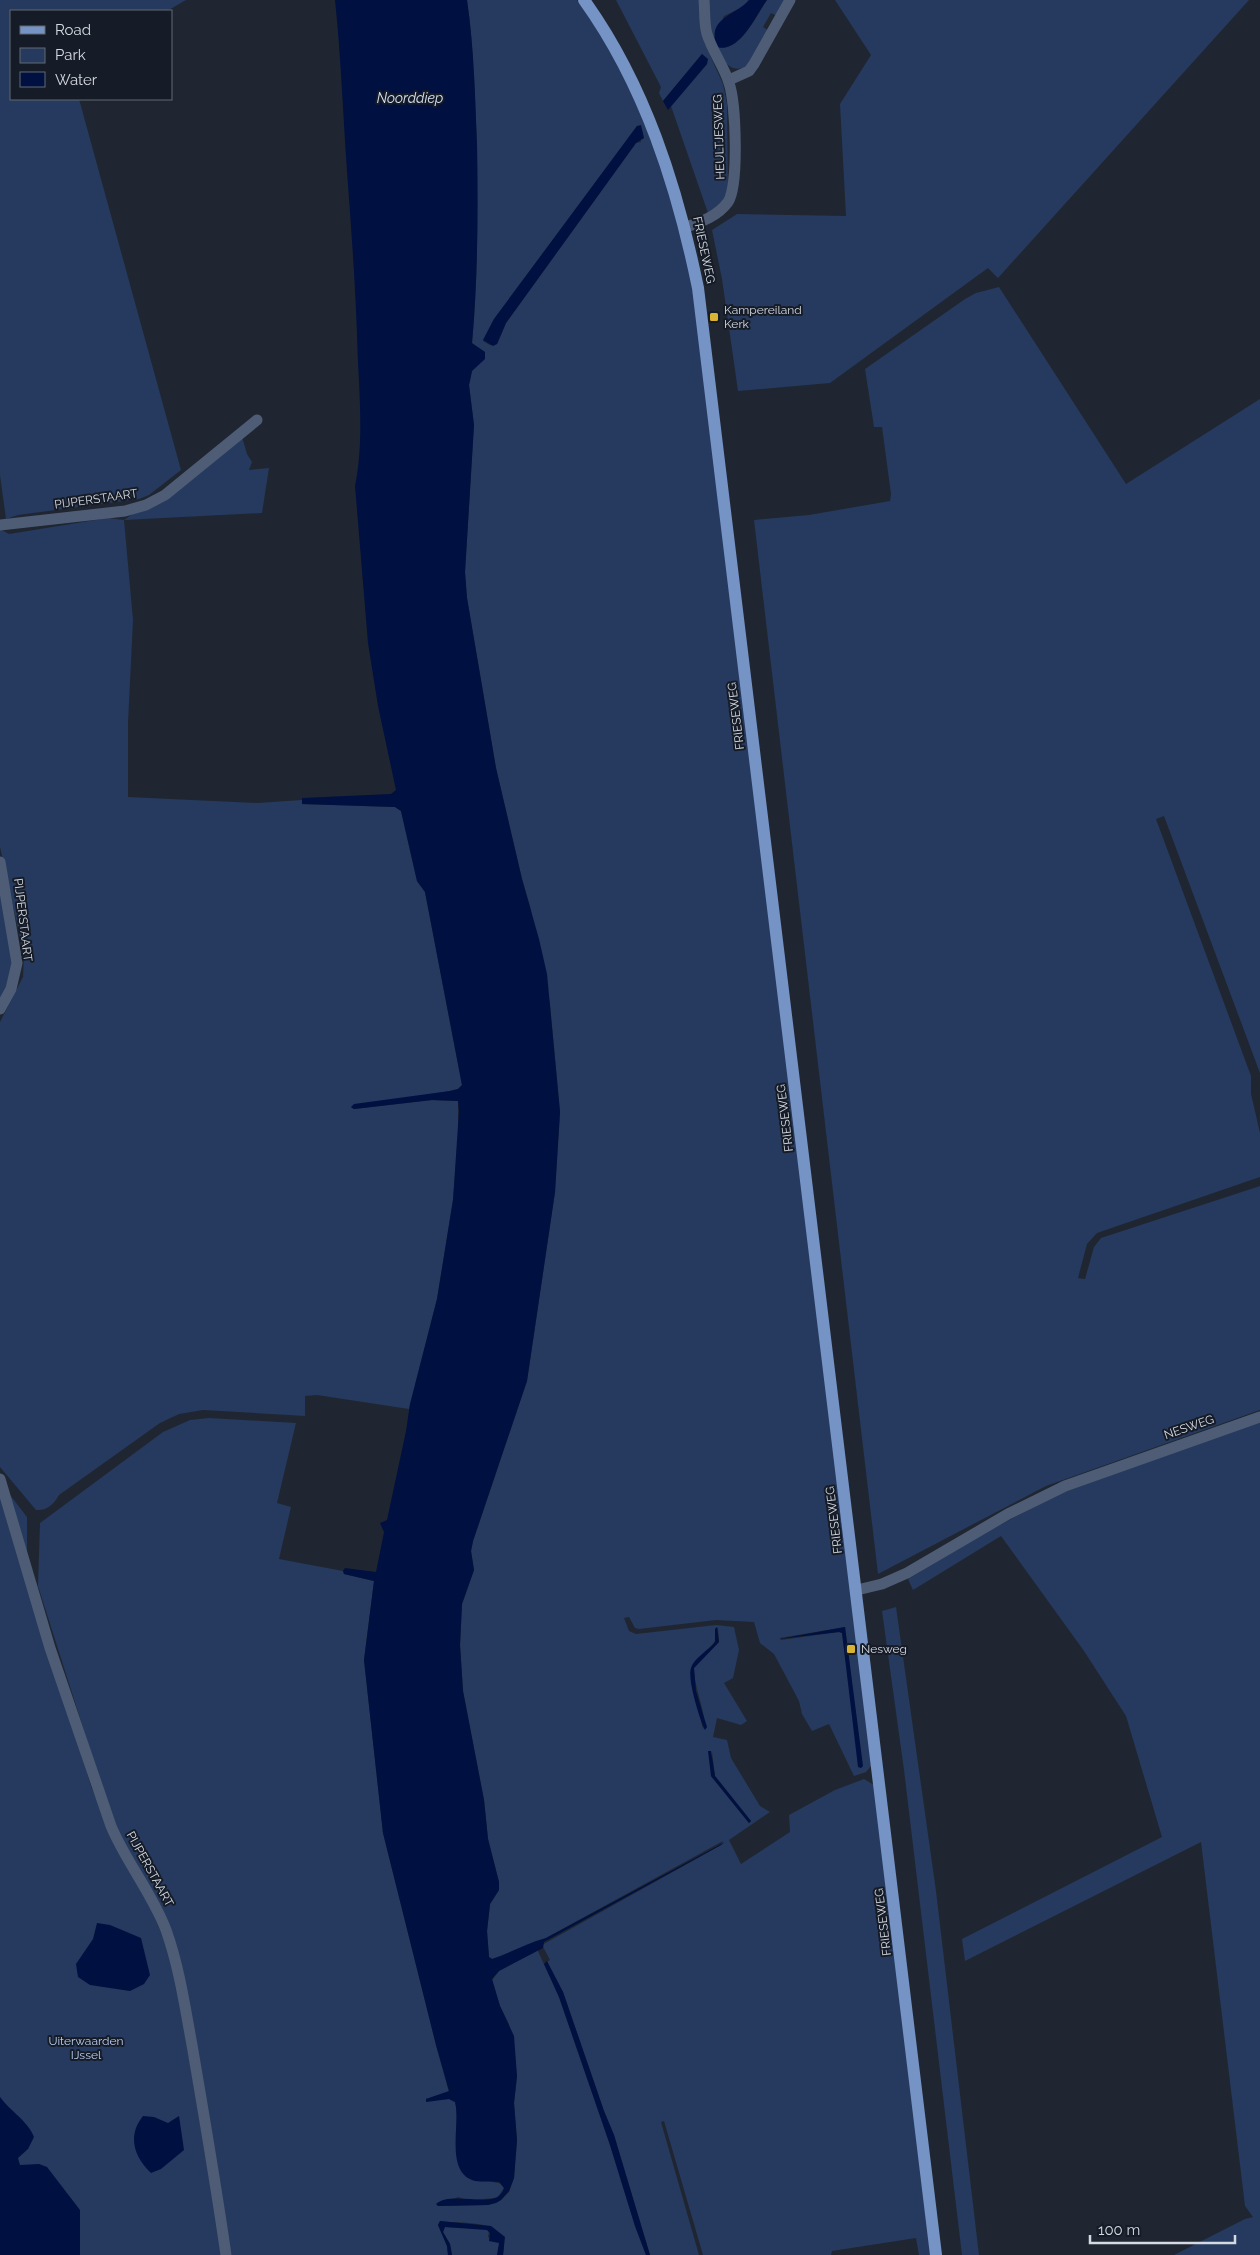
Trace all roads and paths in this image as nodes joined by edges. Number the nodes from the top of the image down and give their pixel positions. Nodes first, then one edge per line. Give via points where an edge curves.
1 (584, 0) edge
2 (704, 0) edge
3 (790, 0) edge
4 (728, 80) junction
5 (686, 227) junction
6 (257, 420) dead end
7 (0, 525) edge
8 (0, 862) edge
9 (0, 1009) edge
10 (1260, 1417) edge
11 (0, 1478) edge
12 (857, 1590) junction
13 (226, 2255) edge
14 (936, 2255) edge

1 - 5 main road, FRIESEWEG via 645,108
2 - 4 street, HEULTJESWEG via 706,32
3 - 4 street, HEULTJESWEG via 754,64
4 - 5 street, HEULTJESWEG via 733,98 732,194 719,212
5 - 12 main road, FRIESEWEG via 700,298
6 - 7 street, PIJPERSTAART via 165,495 146,505 125,511
8 - 9 street, PIJPERSTAART via 16,963 12,989
10 - 12 street, NESWEG via 1065,1486 1008,1514 907,1573
11 - 13 street, PIJPERSTAART via 50,1648 111,1826 121,1850 160,1915 169,1940 188,2019
12 - 14 main road, FRIESEWEG

